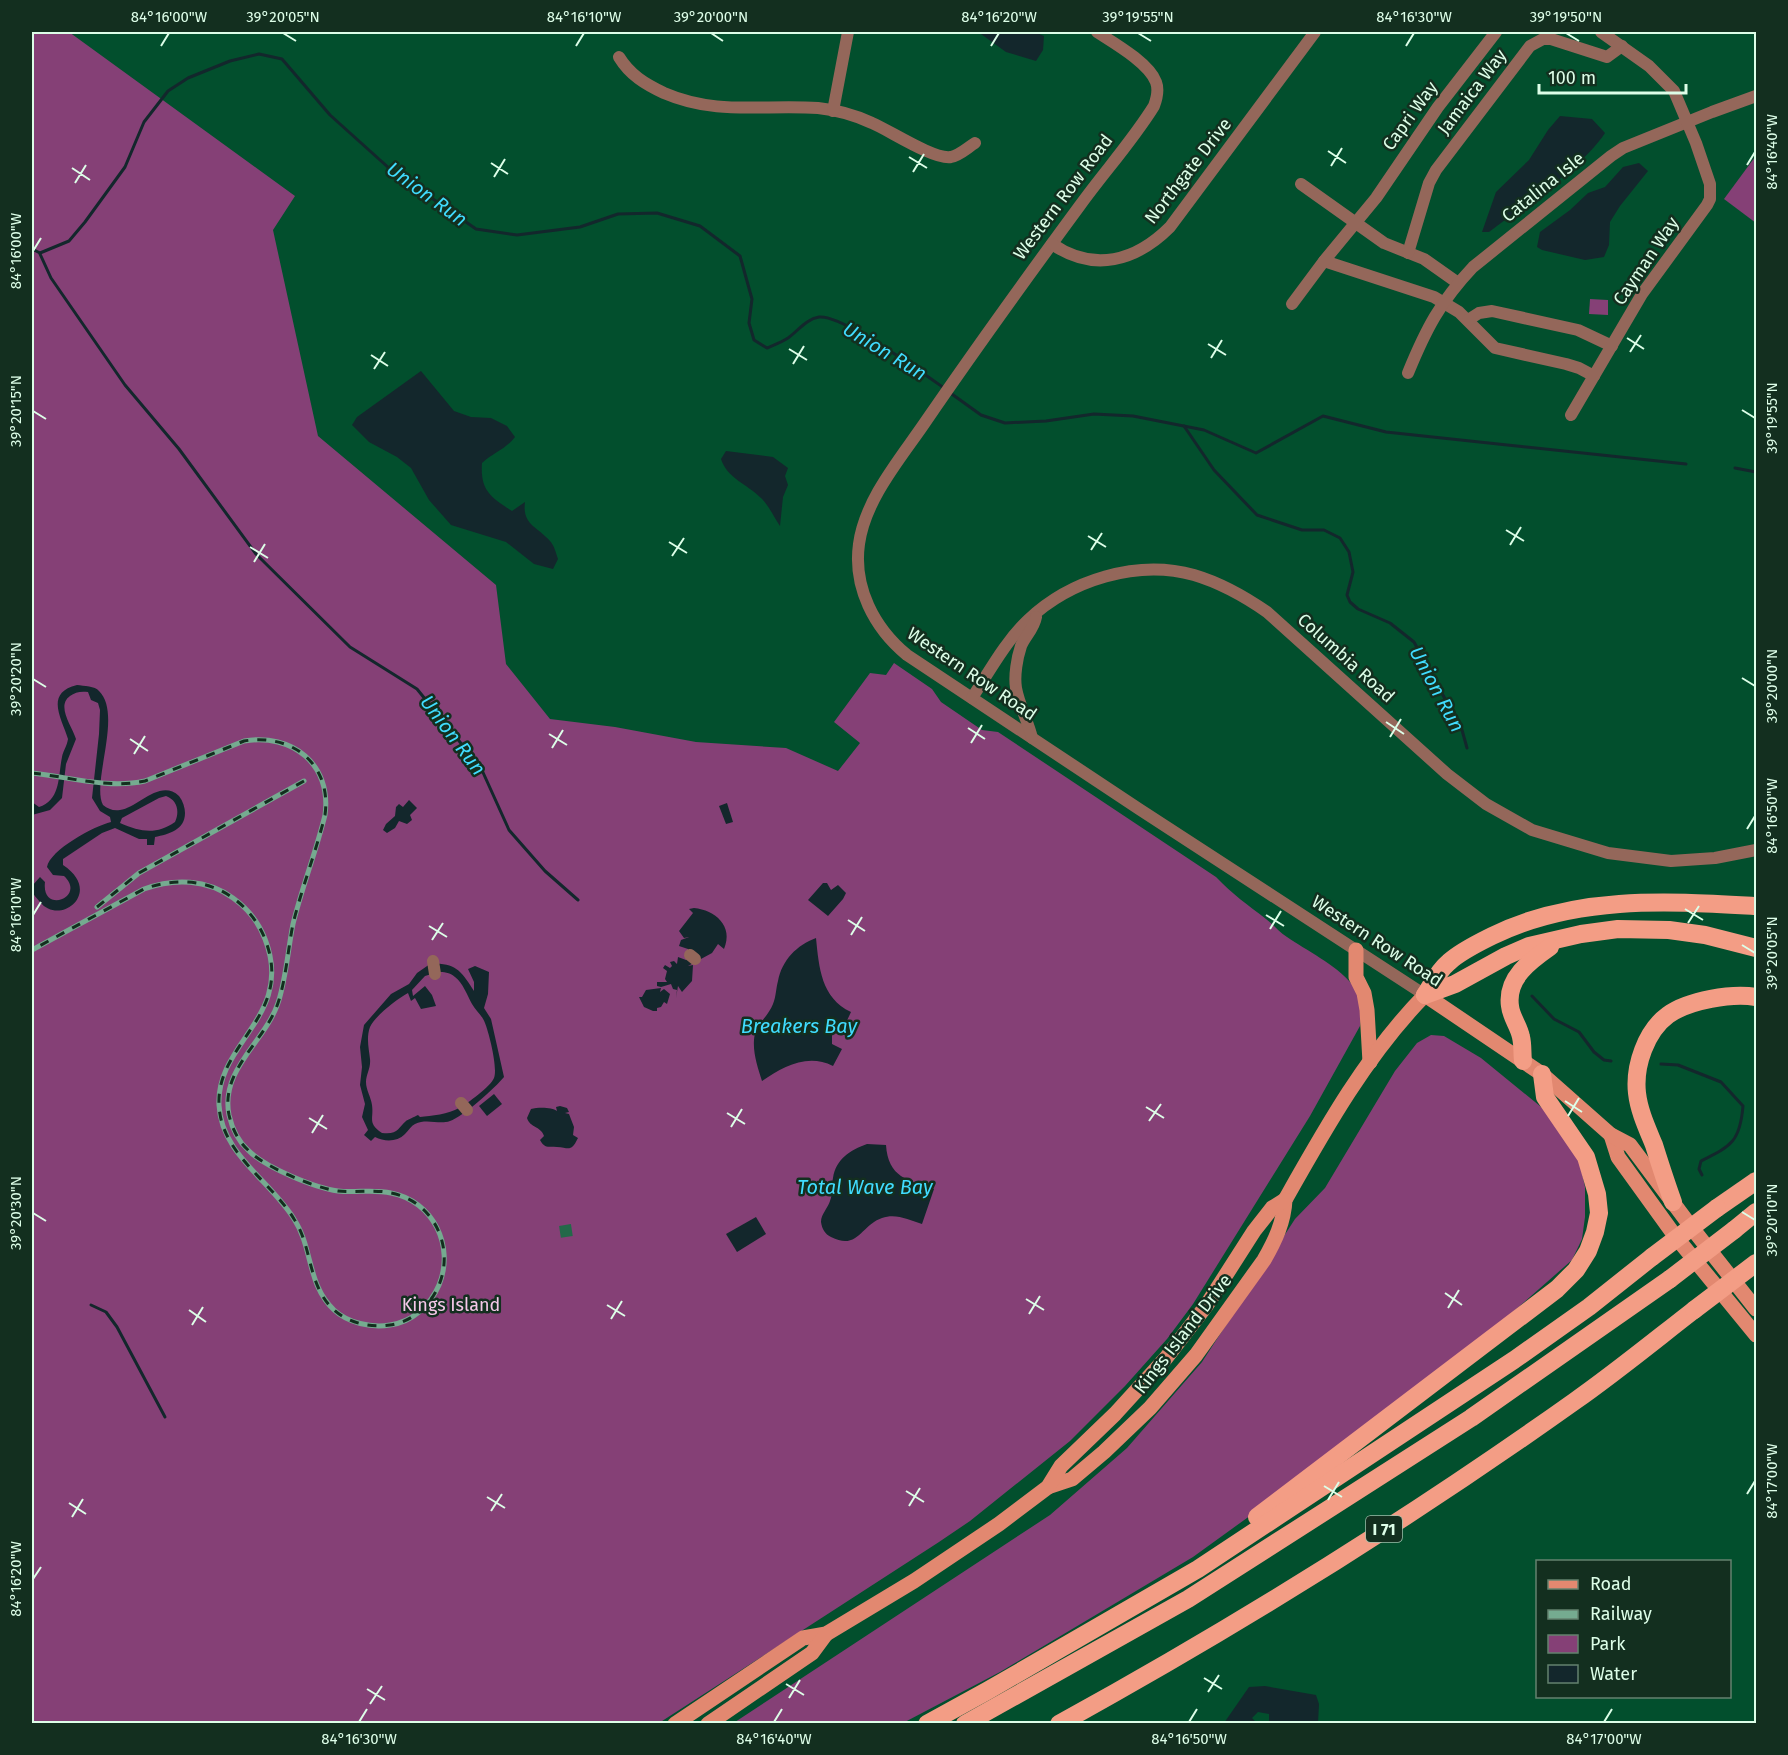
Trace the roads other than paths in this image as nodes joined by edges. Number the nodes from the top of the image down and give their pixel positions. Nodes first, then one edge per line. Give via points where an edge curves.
1 (848, 32) edge
2 (1097, 32) edge
3 (1315, 32) edge
4 (1496, 32) edge
5 (1601, 32) edge
6 (1622, 46) junction
7 (619, 57) dead end
8 (1756, 96) edge
9 (833, 111) junction
10 (1687, 122) junction
11 (975, 143) dead end
12 (1301, 184) dead end
13 (1354, 222) junction
14 (1052, 244) junction
15 (1408, 253) junction
16 (1324, 261) junction
17 (1458, 283) junction
18 (1444, 302) junction
19 (1292, 304) dead end
20 (1468, 321) junction
21 (1612, 346) junction
22 (1408, 373) dead end
23 (1594, 376) junction
24 (1571, 415) dead end
25 (1037, 613) junction
26 (972, 698) junction
27 (1032, 738) junction
28 (1756, 850) edge
29 (1756, 906) edge
30 (1558, 940) junction
31 (1756, 948) edge
32 (1356, 950) junction
33 (433, 961) dead end
34 (435, 974) dead end
35 (1425, 995) junction
36 (1756, 997) edge
37 (1523, 1061) junction
38 (1370, 1062) junction
39 (1542, 1074) junction
40 (1611, 1135) junction
41 (1756, 1180) edge
42 (1285, 1200) junction
43 (1673, 1202) junction
44 (1756, 1212) edge
45 (1756, 1263) edge
46 (1756, 1309) edge
47 (1756, 1335) edge
48 (1048, 1487) junction
49 (1198, 1569) junction
50 (826, 1634) junction
51 (675, 1724) edge
52 (708, 1724) edge
53 (927, 1724) edge
54 (965, 1724) edge
55 (1059, 1724) edge

1 - 9 street
2 - 14 street, Western Row Road via 1147,69 1157,83 1157,98
3 - 14 street, Northgate Drive via 1155,242 1136,253 1097,261 1079,258
4 - 13 street, Capri Way via 1438,106 1376,198
5 - 6 street
6 - 10 street via 1670,85
6 - 15 street, Jamaica Way via 1607,57 1551,39 1530,46 1436,170
7 - 9 street via 637,79 697,105
8 - 10 street, Catalina Isle
9 - 11 street via 870,122 942,157 956,155
10 - 17 street, Catalina Isle via 1611,156
10 - 21 street, Cayman Way via 1706,170 1710,198 1658,270
12 - 13 street
13 - 15 street via 1384,243
13 - 16 street, Capri Way
14 - 26 street, Western Row Road via 914,438 868,512 859,545 859,580 864,598 892,643
15 - 17 street via 1437,266
16 - 18 street
16 - 19 street, Capri Way
17 - 18 street, Catalina Isle
18 - 20 street
18 - 22 street, Catalina Isle via 1425,332
20 - 21 street via 1479,313 1492,311 1578,330
20 - 23 street via 1495,348 1566,364
21 - 23 street, Cayman Way
23 - 24 street, Cayman Way
25 - 26 street, Columbia Road via 1014,636
25 - 27 street via 1035,625 1019,652 1016,688
25 - 28 street, Columbia Road via 1083,584 1117,574 1160,570 1192,574 1241,594 1268,612 1447,774 1486,804 1532,830 1608,853 1671,861
26 - 27 street, Western Row Road
27 - 32 street, Western Row Road
29 - 35 highway via 1665,901 1558,913 1503,931 1468,949 1449,962
30 - 31 highway via 1590,933 1647,929 1705,935
30 - 35 highway via 1529,946
30 - 37 highway via 1531,959 1514,980 1510,1006 1521,1036
32 - 35 street, Western Row Road
32 - 38 main road via 1356,977 1367,1010
33 - 34 street
35 - 37 main road, Western Row Road
35 - 38 main road, Kings Island Drive
36 - 43 highway via 1719,997 1683,1006 1657,1026 1642,1054 1637,1075 1638,1100
37 - 39 main road, Western Row Road
38 - 42 main road, Kings Island Drive
39 - 40 main road, Western Row Road
39 - 49 highway via 1545,1097 1586,1157 1597,1194 1595,1232 1576,1270 1557,1289 1222,1544
40 - 43 main road, Western Row Road via 1630,1145
40 - 47 main road, Western Row Road via 1618,1157 1662,1219
41 - 49 highway, bridge via 1514,1360
42 - 48 main road, Kings Island Drive via 1260,1223 1206,1306 1166,1358 1061,1466
42 - 48 main road, Kings Island Drive via 1274,1243 1196,1355 1150,1408 1104,1452 1072,1479
43 - 46 main road, Western Row Road
44 - 54 highway, I 71, bridge via 1670,1279 1471,1418 1188,1599
45 - 55 highway, I 71, bridge via 1576,1400 1400,1519 1207,1640
48 - 50 main road, Kings Island Drive via 914,1581
49 - 53 highway
50 - 51 main road, Kings Island Drive via 803,1638
50 - 52 main road, Kings Island Drive via 812,1653

